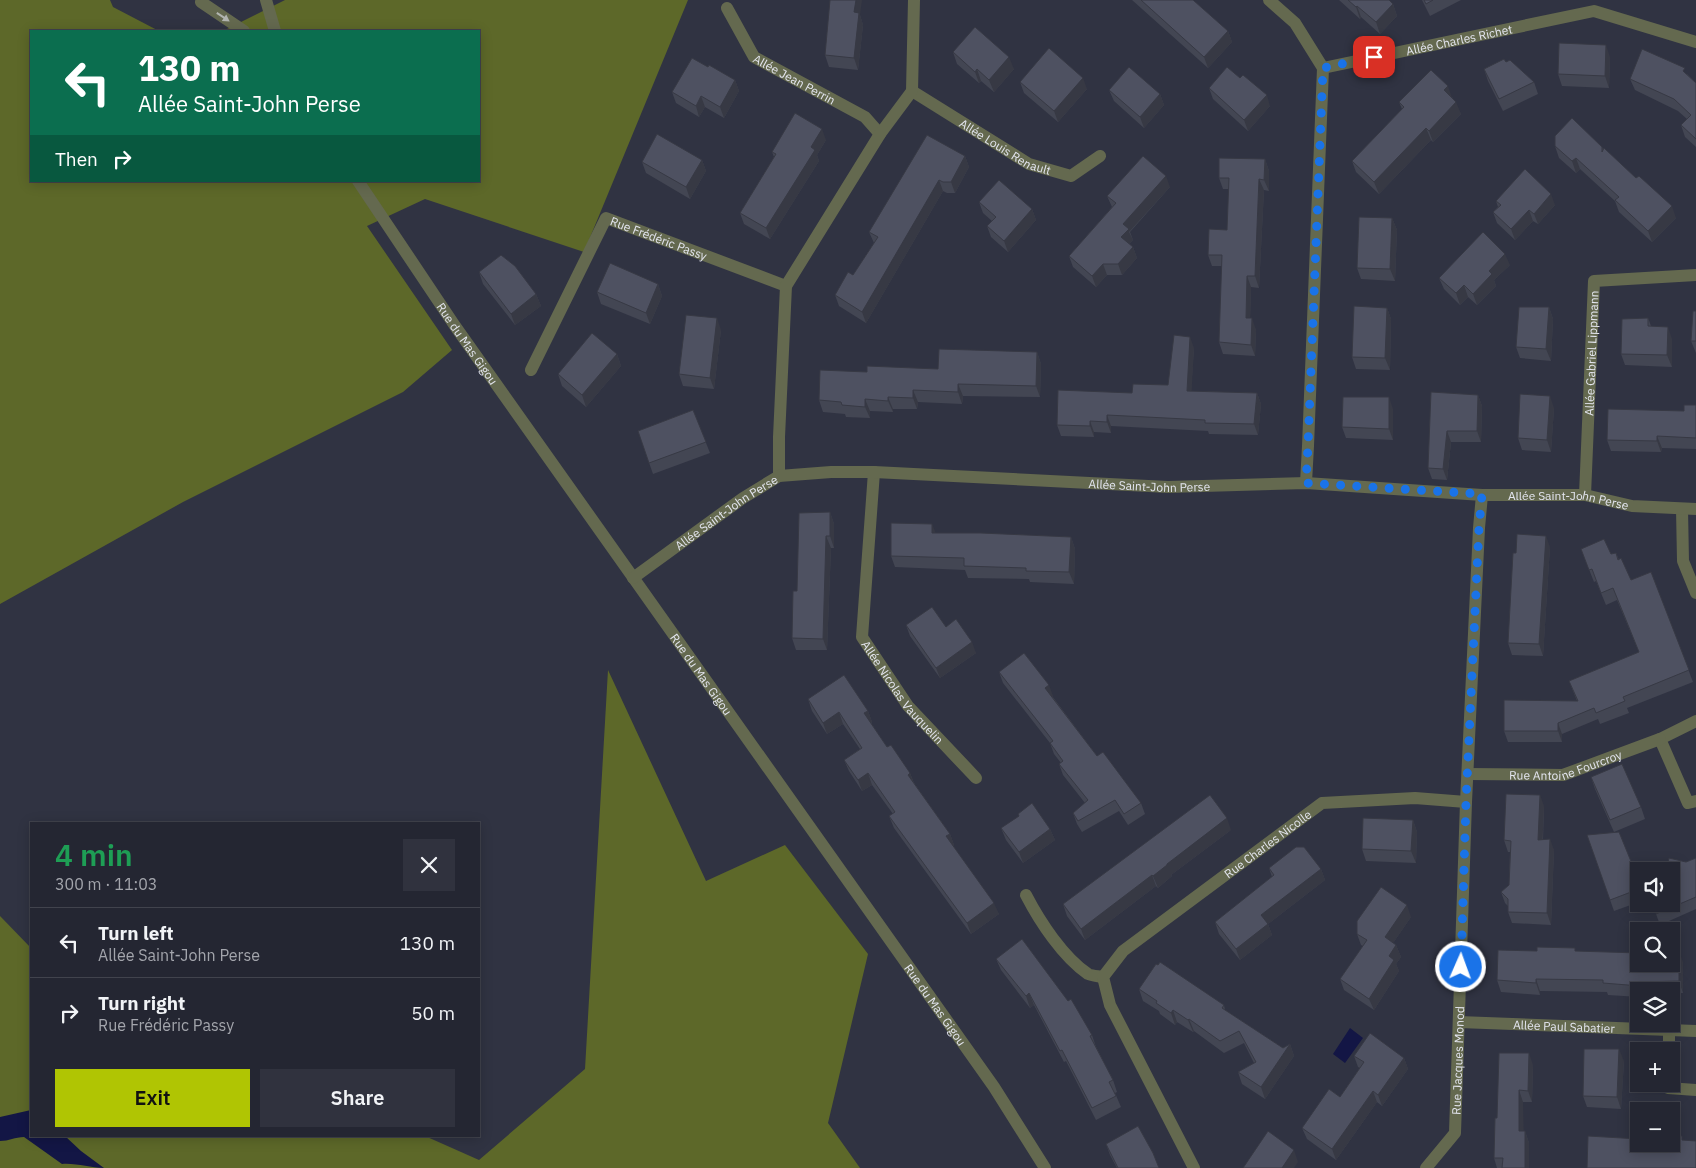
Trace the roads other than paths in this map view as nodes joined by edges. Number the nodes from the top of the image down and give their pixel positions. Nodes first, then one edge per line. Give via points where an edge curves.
1 (266, 0) edge
2 (914, 0) edge
3 (1269, 0) edge
4 (200, 1) edge
5 (1592, 6) edge
6 (727, 8) dead end
7 (243, 30) edge
8 (275, 30) edge
9 (1696, 42) edge
10 (1323, 68) junction
11 (912, 91) junction
12 (880, 134) junction
13 (1100, 156) dead end
14 (359, 182) edge
15 (1696, 275) edge
16 (786, 286) junction
17 (531, 370) dead end
18 (874, 472) junction
19 (779, 476) junction
20 (1306, 483) junction
21 (1482, 494) junction
22 (1585, 495) junction
23 (1682, 509) junction
24 (1696, 509) edge
25 (633, 578) junction
26 (1696, 593) edge
27 (1696, 721) edge
28 (1660, 740) junction
29 (1468, 774) junction
30 (976, 778) dead end
31 (1696, 801) edge
32 (1466, 802) junction
33 (1026, 895) dead end
34 (1103, 977) junction
35 (1459, 1022) junction
36 (1630, 1028) edge
37 (1680, 1029) edge
38 (1696, 1030) edge
39 (1680, 1089) edge
40 (1696, 1090) edge
41 (1045, 1168) edge
42 (1194, 1168) edge
43 (1426, 1168) edge

1 - 8 street
2 - 11 street
3 - 10 street via 1295,22
4 -> 7 street
5 - 9 street, Allée Charles Richet
5 - 10 street, Allée Charles Richet
6 - 12 street, Allée Jean Perrin via 754,57 865,117
10 - 20 street
11 - 12 street
11 - 13 street, Allée Louis Renault via 1029,164 1071,176
12 - 16 street
14 - 25 street, Rue du Mas Gigou via 455,326
15 - 22 street, Allée Gabriel Lippmann via 1594,282
16 - 17 street, Rue Frédéric Passy via 606,218
16 - 19 street
18 - 19 street, Allée Saint-John Perse
18 - 20 street, Allée Saint-John Perse via 1168,488
18 - 30 street, Allée Nicolas Vauquelin via 862,637 908,706
19 - 25 street, Allée Saint-John Perse via 743,498
20 - 21 street, Allée Saint-John Perse
21 - 22 street, Allée Saint-John Perse
21 - 29 street, Rue Jacques Monod
22 - 23 street, Allée Saint-John Perse via 1632,506
23 - 24 street, Allée Saint-John Perse
23 - 26 street via 1683,561
25 - 41 street, Rue du Mas Gigou via 994,1087
27 - 28 street, Rue Antoine Fourcroy
28 - 29 street, Rue Antoine Fourcroy via 1563,775
28 - 31 street via 1688,802
29 - 32 street, Rue Jacques Monod
32 - 34 street, Rue Charles Nicolle via 1415,798 1322,803 1123,951
32 - 35 street, Rue Jacques Monod
33 - 34 street via 1035,913 1066,954 1090,975
34 - 42 street via 1110,1005
35 - 36 street, Allée Paul Sabatier
35 - 43 street, Rue Jacques Monod via 1454,1133
37 - 38 street, Allée Paul Sabatier
39 - 40 street

